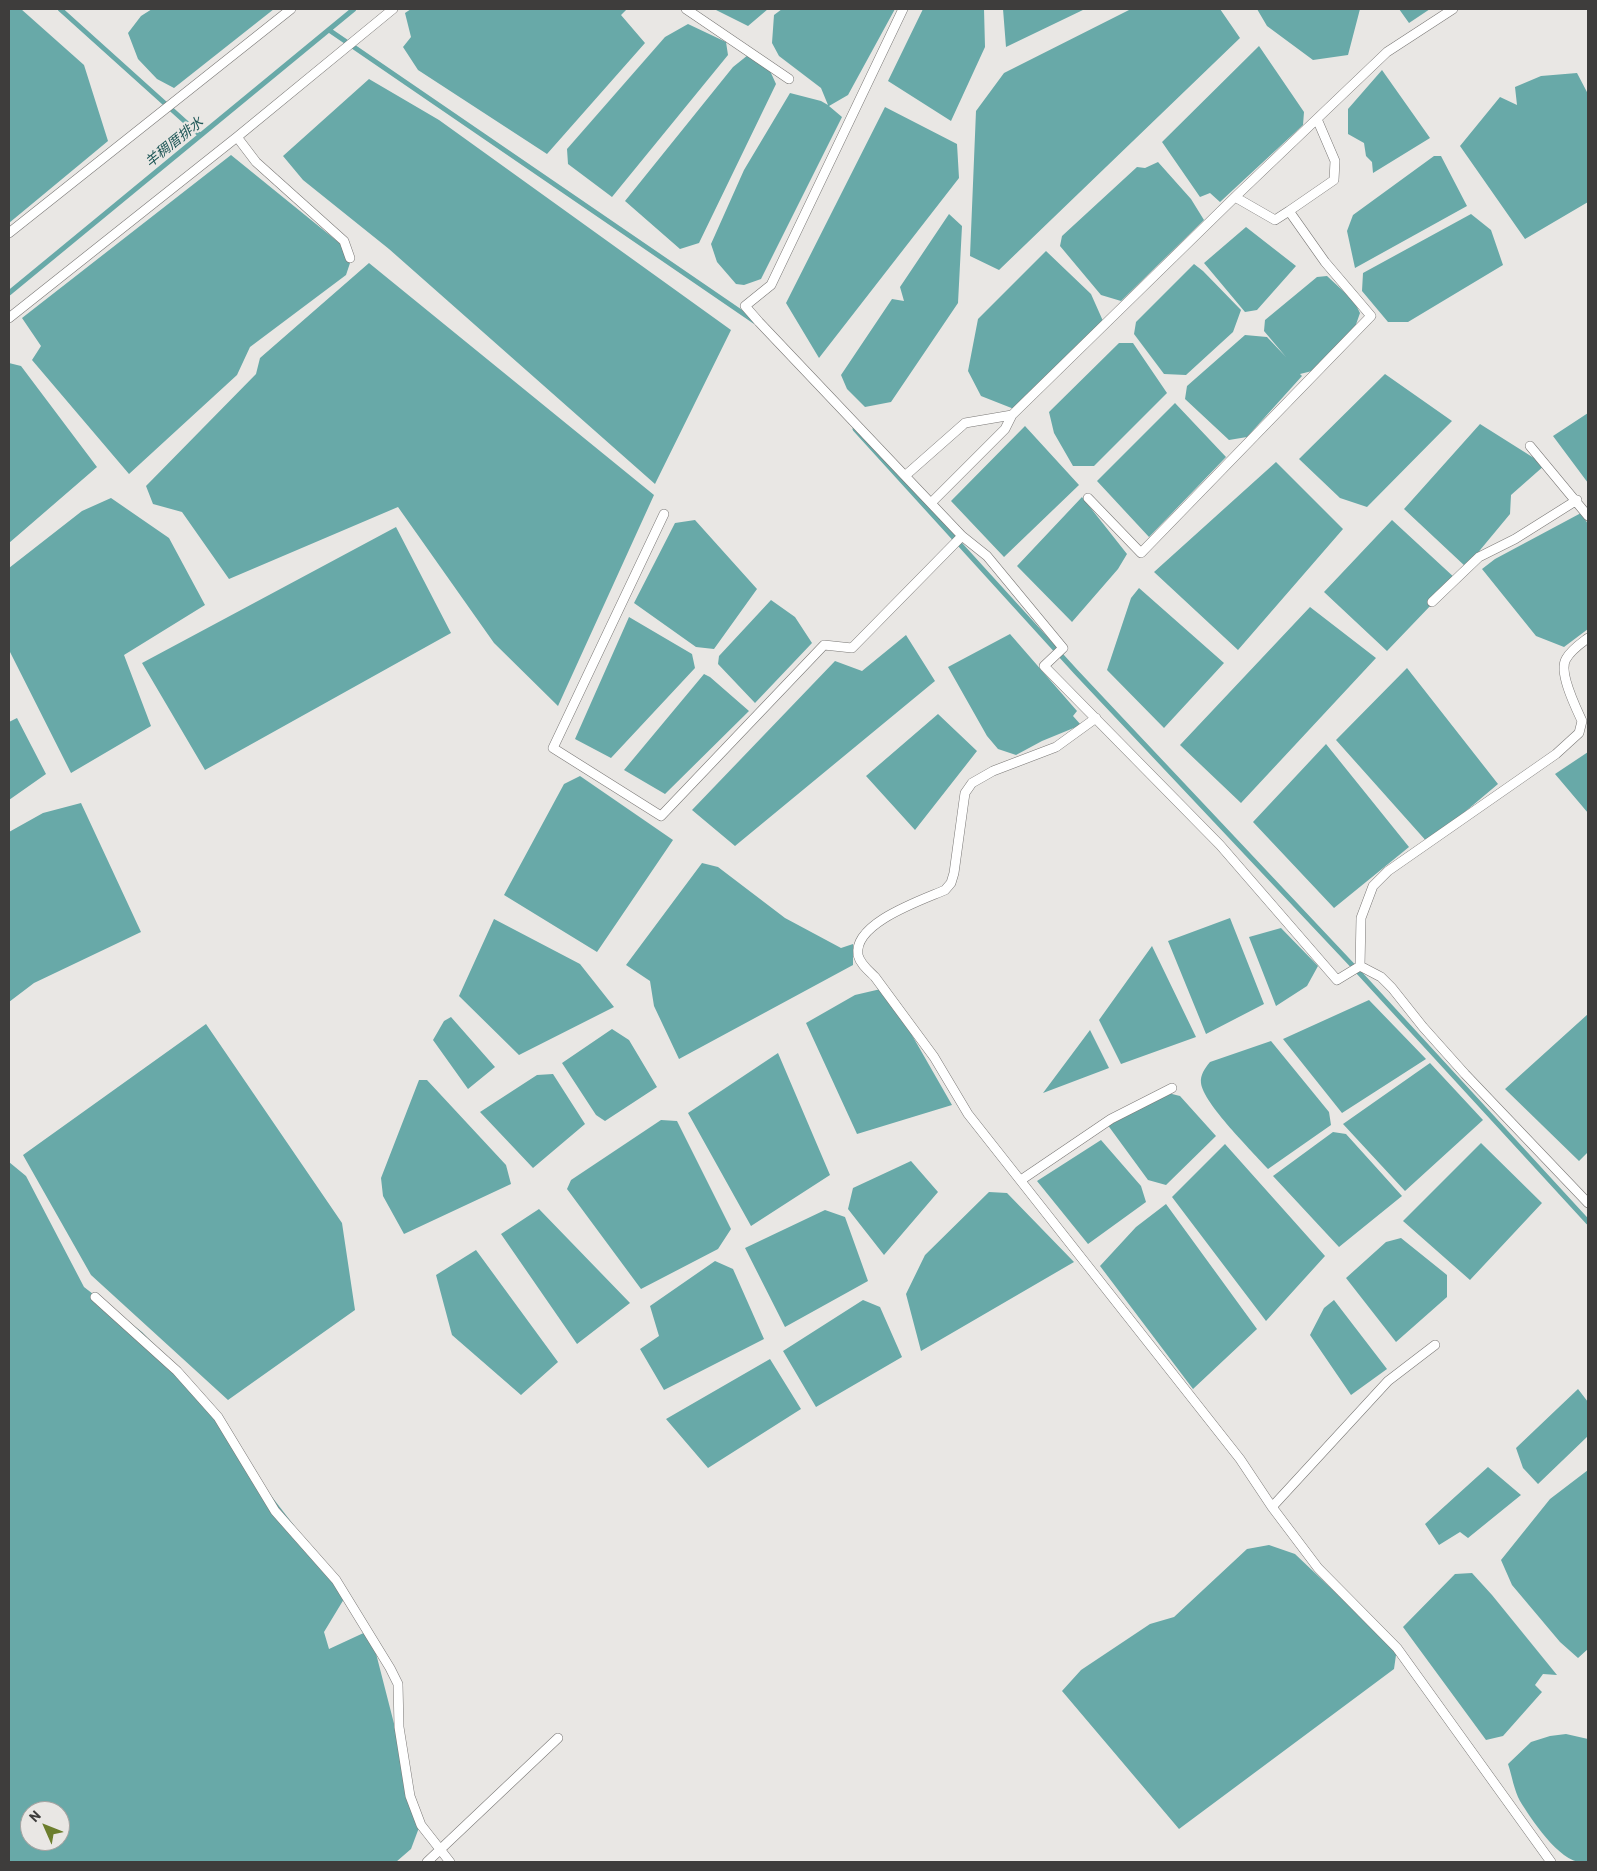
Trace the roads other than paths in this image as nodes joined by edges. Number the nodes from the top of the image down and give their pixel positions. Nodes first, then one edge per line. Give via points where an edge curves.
1 (291, 9) edge
2 (393, 9) edge
3 (686, 9) edge
4 (903, 9) edge
5 (1454, 9) edge
6 (789, 78) dead end
7 (1317, 119) junction
8 (237, 137) junction
9 (1235, 197) junction
10 (1290, 211) junction
11 (9, 233) edge
12 (350, 258) dead end
13 (9, 318) edge
14 (1012, 415) junction
15 (1530, 446) dead end
16 (906, 475) junction
17 (1088, 498) dead end
18 (1577, 500) junction
19 (931, 503) junction
20 (664, 514) dead end
21 (1588, 516) edge
22 (962, 536) junction
23 (1432, 602) dead end
24 (1588, 638) edge
25 (1096, 718) junction
26 (1360, 966) junction
27 (1172, 1088) dead end
28 (1021, 1180) junction
29 (1588, 1203) edge
30 (95, 1297) dead end
31 (1436, 1345) dead end
32 (1272, 1507) junction
33 (558, 1738) dead end
34 (440, 1850) junction
35 (428, 1862) edge
36 (450, 1862) edge
37 (1551, 1862) edge

1 - 11 lane
2 - 8 lane
3 - 6 lane
4 - 16 lane via 771,285 746,306
5 - 7 lane via 1387,52
7 - 9 lane
7 - 10 lane via 1336,161 1334,180
8 - 12 lane via 256,162 344,241
8 - 13 lane
9 - 10 lane via 1275,220
9 - 14 lane
10 - 17 lane via 1325,262 1371,316 1140,553
14 - 16 lane via 965,423
14 - 19 lane via 1005,429
15 - 18 lane
16 - 19 lane
18 - 21 lane
18 - 23 lane via 1515,539 1479,557
19 - 22 lane
20 - 22 lane via 553,748 660,816 824,646 852,648
22 - 25 lane via 987,556 1063,648 1044,666
24 - 26 lane via 1573,649 1563,665 1571,698 1582,721 1579,733 1556,754 1388,871 1373,886 1361,918
25 - 26 lane via 1220,845 1337,980
25 - 28 lane via 1056,747 993,771 972,783 965,793 950,883 945,890 878,921 865,934 858,956 934,1056 968,1114
26 - 29 lane via 1392,988 1422,1027
27 - 28 lane via 1111,1120
28 - 32 lane via 1240,1459
30 - 34 lane via 177,1371 218,1417 276,1511 336,1580 398,1684 399,1727 410,1796 421,1825
31 - 32 lane via 1388,1381
32 - 37 lane via 1318,1568 1397,1648
33 - 34 lane
34 - 35 lane
34 - 36 lane

